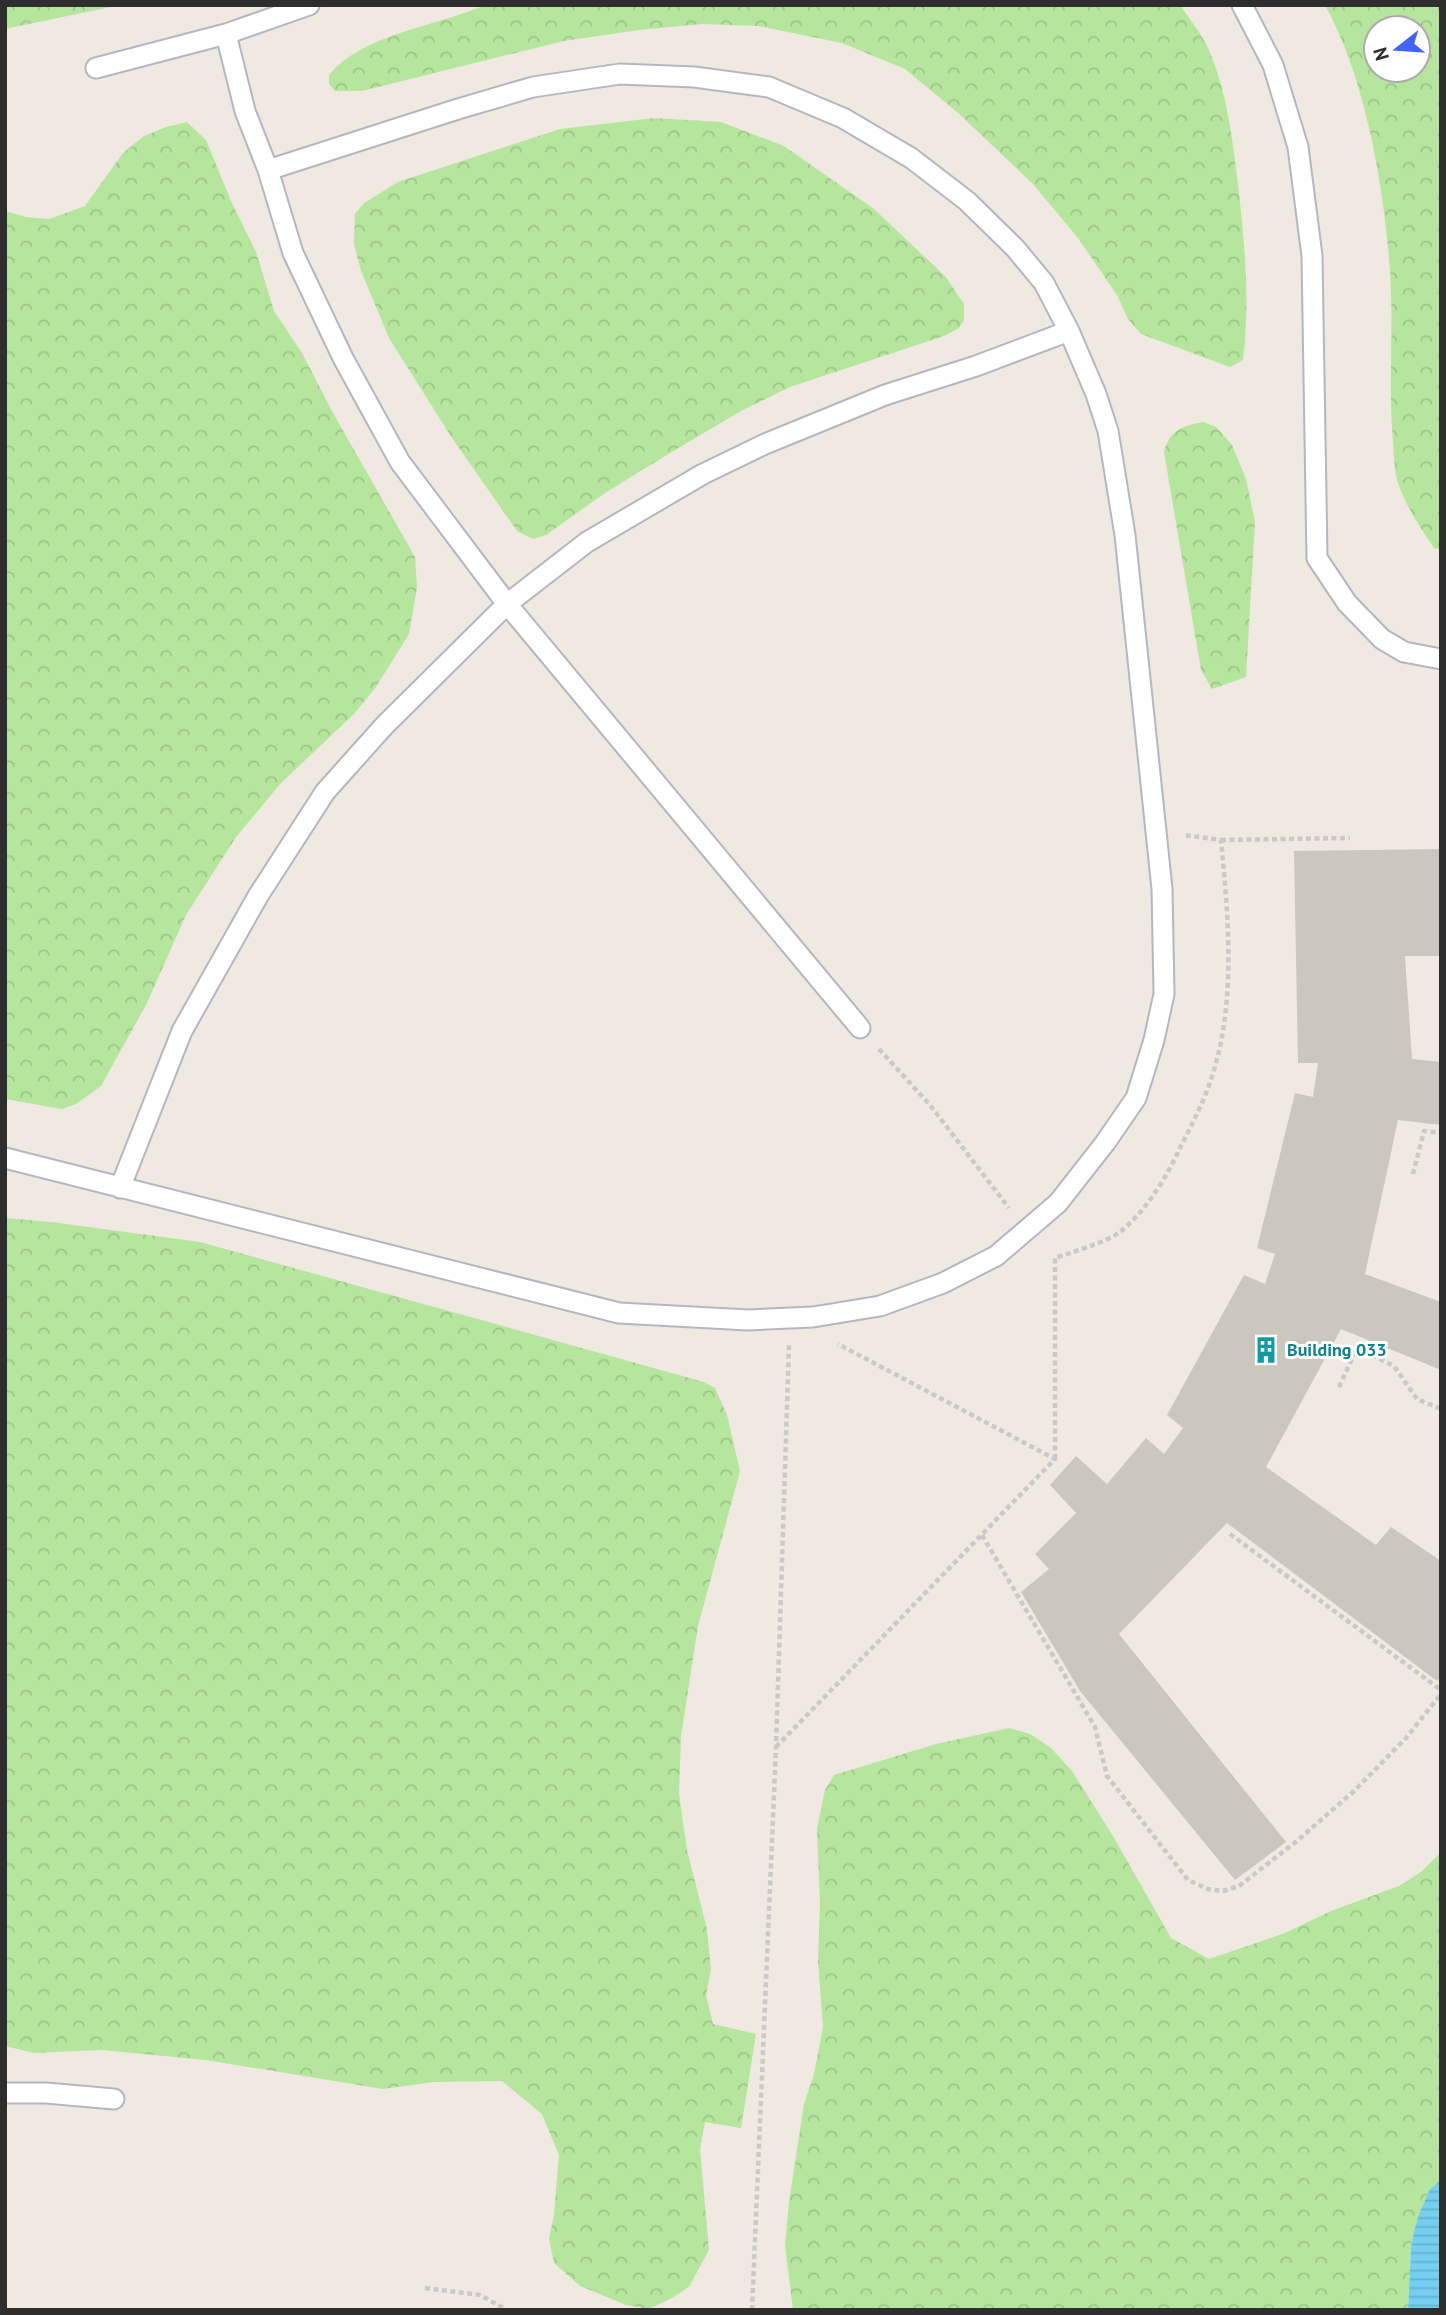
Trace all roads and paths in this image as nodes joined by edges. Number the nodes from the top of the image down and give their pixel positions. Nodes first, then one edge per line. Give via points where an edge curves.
1 (309, 5) edge
2 (1242, 5) edge
3 (226, 34) junction
4 (96, 68) dead end
5 (268, 170) junction
6 (1069, 331) junction
7 (507, 604) junction
8 (1441, 659) edge
9 (1350, 838) dead end
10 (1221, 840) dead end
11 (859, 1028) joint
12 (1441, 1133) edge
13 (5, 1158) edge
14 (1413, 1174) dead end
15 (120, 1188) junction
16 (1026, 1230) junction
17 (1055, 1258) dead end
18 (790, 1318) junction
19 (838, 1343) dead end
20 (1339, 1387) dead end
21 (1441, 1409) edge
22 (1230, 1534) dead end
23 (982, 1535) junction
24 (1441, 1692) edge
25 (776, 1747) junction
26 (5, 2093) edge
27 (114, 2099) dead end
28 (425, 2288) dead end
29 (508, 2310) edge
30 (752, 2310) edge

1 - 3 lane
2 - 8 lane via 1273,65 1297,147 1312,256 1317,558 1347,603 1381,639 1404,652
3 - 4 lane
3 - 5 lane via 245,111
5 - 6 lane via 533,87 620,74 694,77 769,88 843,118 911,158 967,201 1044,283
5 - 7 lane via 293,253 343,358 400,461
6 - 7 lane via 885,395 703,474 587,542
6 - 16 lane via 1108,431 1125,536 1162,889 1164,994 1136,1098 1058,1203
7 - 11 lane
7 - 15 lane via 384,726 325,792 258,897 182,1031
9 - 10 path
11 - 16 path via 930,1105
12 - 14 path via 1424,1130
13 - 15 lane
15 - 18 lane via 619,1313
16 - 17 path
16 - 18 lane via 996,1256 943,1283 880,1306
18 - 25 path
19 - 23 path via 1055,1459
20 - 21 path via 1357,1348 1394,1366 1417,1399
22 - 24 path
23 - 24 path via 1095,1727 1107,1776 1188,1880 1208,1889 1239,1886 1297,1840 1406,1738
23 - 25 path
25 - 30 path
26 - 27 lane
28 - 29 path via 480,2295

